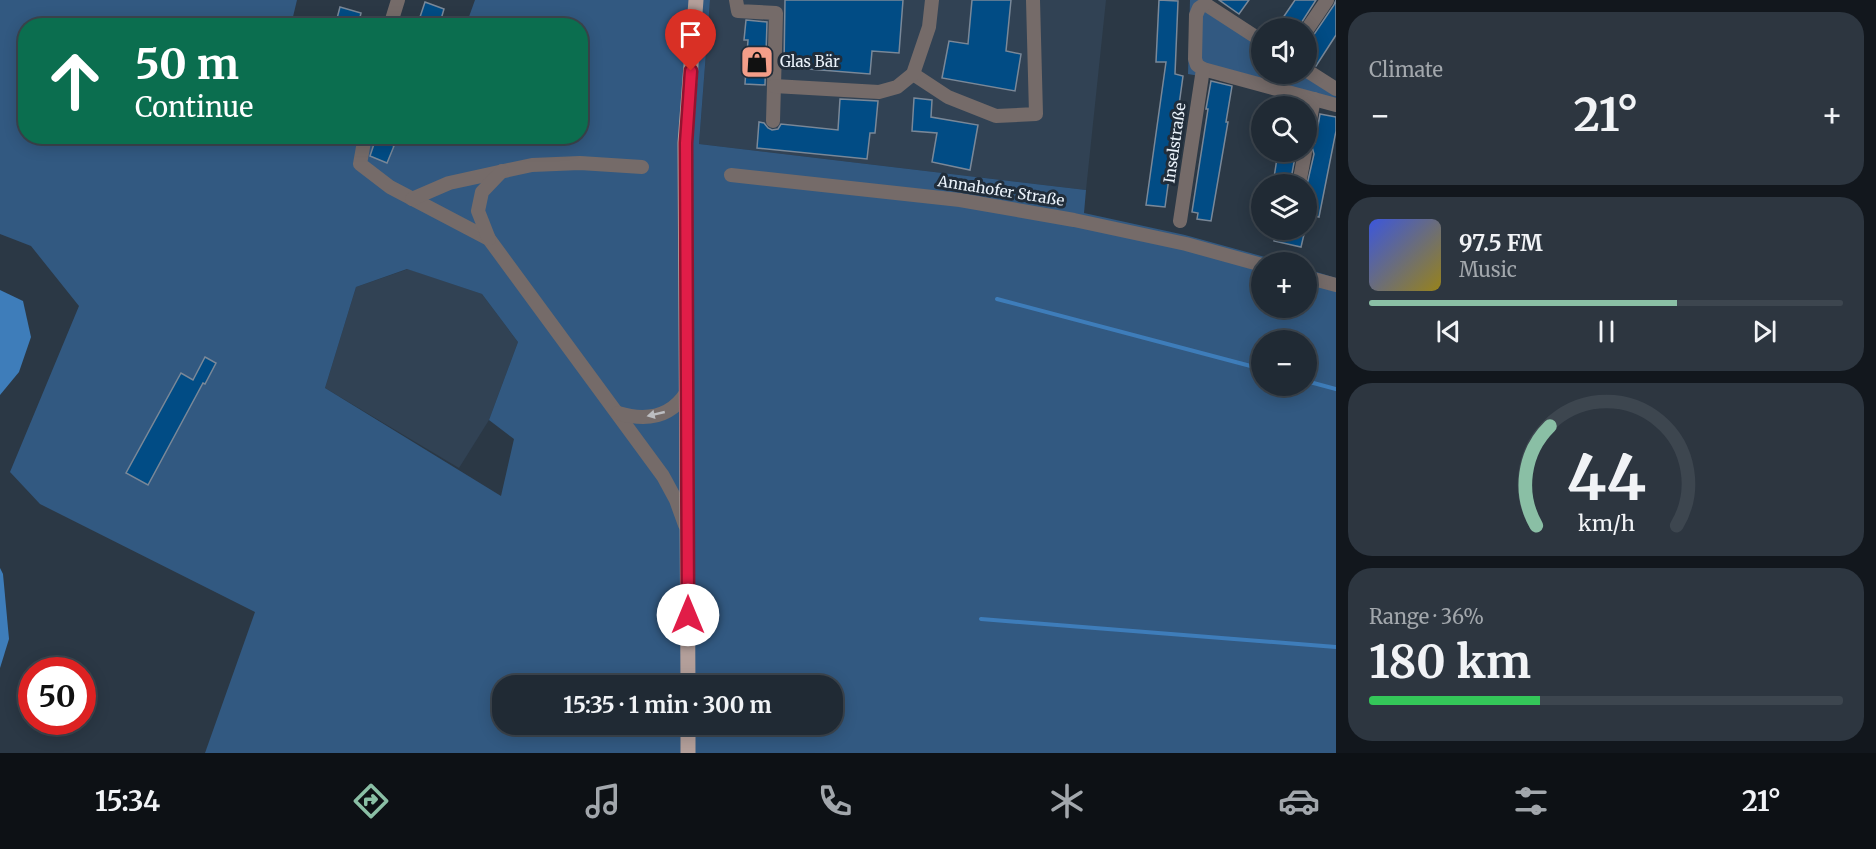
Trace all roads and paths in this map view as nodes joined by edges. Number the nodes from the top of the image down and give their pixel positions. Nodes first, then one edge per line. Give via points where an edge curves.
1 (398, 0) edge
2 (696, 0) edge
3 (736, 0) edge
4 (932, 0) edge
5 (1033, 0) edge
6 (1327, 0) edge
7 (1205, 2) edge
8 (392, 18) edge
9 (1315, 18) edge
10 (1251, 33) edge
11 (1203, 69) junction
12 (913, 74) junction
13 (1317, 77) edge
14 (774, 86) junction
15 (1336, 89) edge
16 (1303, 96) edge
17 (1317, 100) edge
18 (1336, 105) edge
19 (773, 121) dead end
20 (364, 144) edge
21 (642, 167) dead end
22 (502, 171) junction
23 (731, 175) dead end
24 (412, 199) junction
25 (1180, 221) dead end
26 (489, 238) junction
27 (1251, 262) edge
28 (1317, 280) edge
29 (1336, 285) edge
30 (686, 393) junction
31 (618, 413) junction
32 (687, 532) junction
33 (688, 675) edge
34 (688, 735) edge
35 (688, 753) edge

1 - 8 street
2 - 30 main road via 686,143
3 - 14 street via 738,10 776,13
4 - 12 street via 929,27
5 - 12 street via 1036,114 996,116 948,97
6 - 9 street
7 - 10 street, Inselstraße
7 - 11 street, Inselstraße via 1196,15 1195,59
11 - 16 street
11 - 25 street, Inselstraße
12 - 14 street via 897,87 879,92
13 - 15 street
14 - 19 street
17 - 18 street
20 - 24 street via 360,164 390,188
21 - 22 street via 580,163
22 - 24 street via 449,183
22 - 26 street via 482,192 478,211
23 - 27 street, Annahofer Straße via 960,200 1074,220
24 - 26 street
26 - 31 street
28 - 29 street
30 -> 31 street via 676,407 654,416 635,418
30 - 32 main road
31 - 32 street via 663,476
32 - 33 main road
34 - 35 main road

